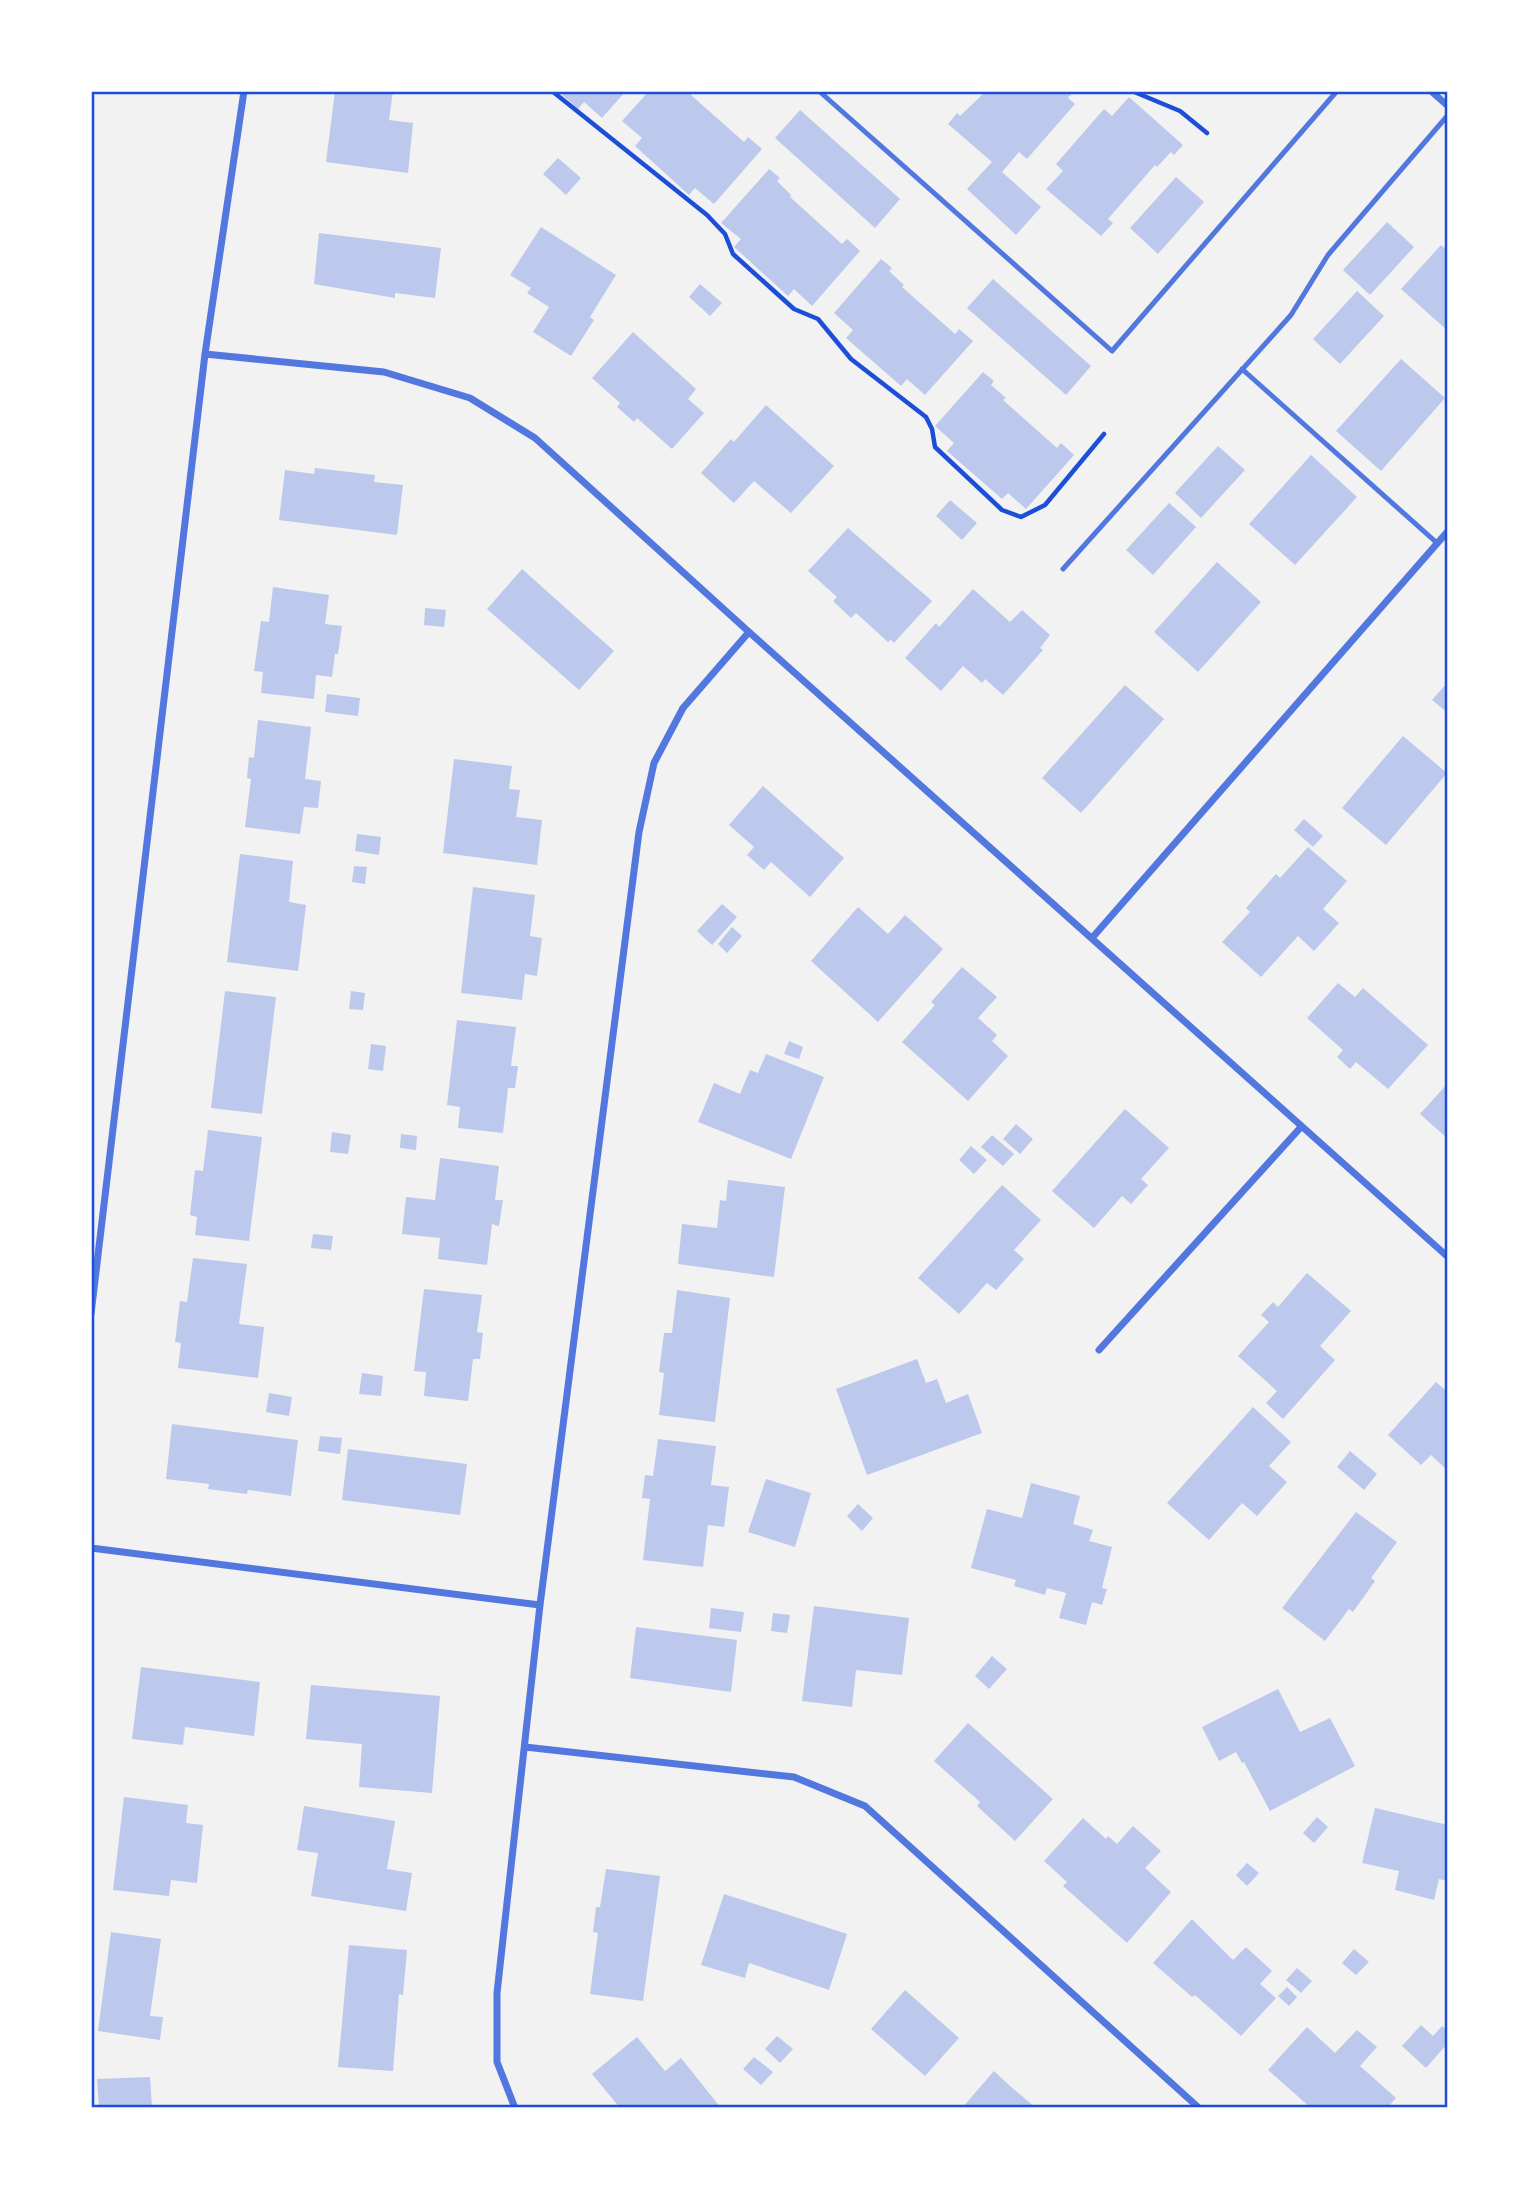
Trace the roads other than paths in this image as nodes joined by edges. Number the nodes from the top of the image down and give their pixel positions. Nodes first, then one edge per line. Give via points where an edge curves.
1 (244, 91) edge
2 (819, 91) edge
3 (1337, 91) edge
4 (1431, 91) edge
5 (1448, 106) edge
6 (1448, 114) edge
7 (205, 354) junction
8 (1242, 369) junction
9 (1448, 531) edge
10 (1437, 543) junction
11 (1063, 569) dead end
12 (748, 632) junction
13 (1092, 938) junction
14 (1301, 1127) junction
15 (1448, 1257) edge
16 (91, 1314) edge
17 (1099, 1350) dead end
18 (91, 1548) edge
19 (540, 1605) junction
20 (525, 1747) junction
21 (515, 2108) edge
22 (1199, 2108) edge

1 - 7 street
2 - 3 lane via 1112,351
4 - 5 street
6 - 8 lane via 1328,255 1291,315
7 - 12 street via 384,372 470,398 535,438
7 - 16 street
8 - 10 lane
8 - 11 lane
9 - 10 street
10 - 13 street
12 - 13 street
12 - 19 street via 683,708 654,763 641,820
13 - 14 street
14 - 15 street
14 - 17 street
18 - 19 street
19 - 20 street
20 - 21 street via 497,1993 497,2062
20 - 22 street via 794,1777 864,1806

